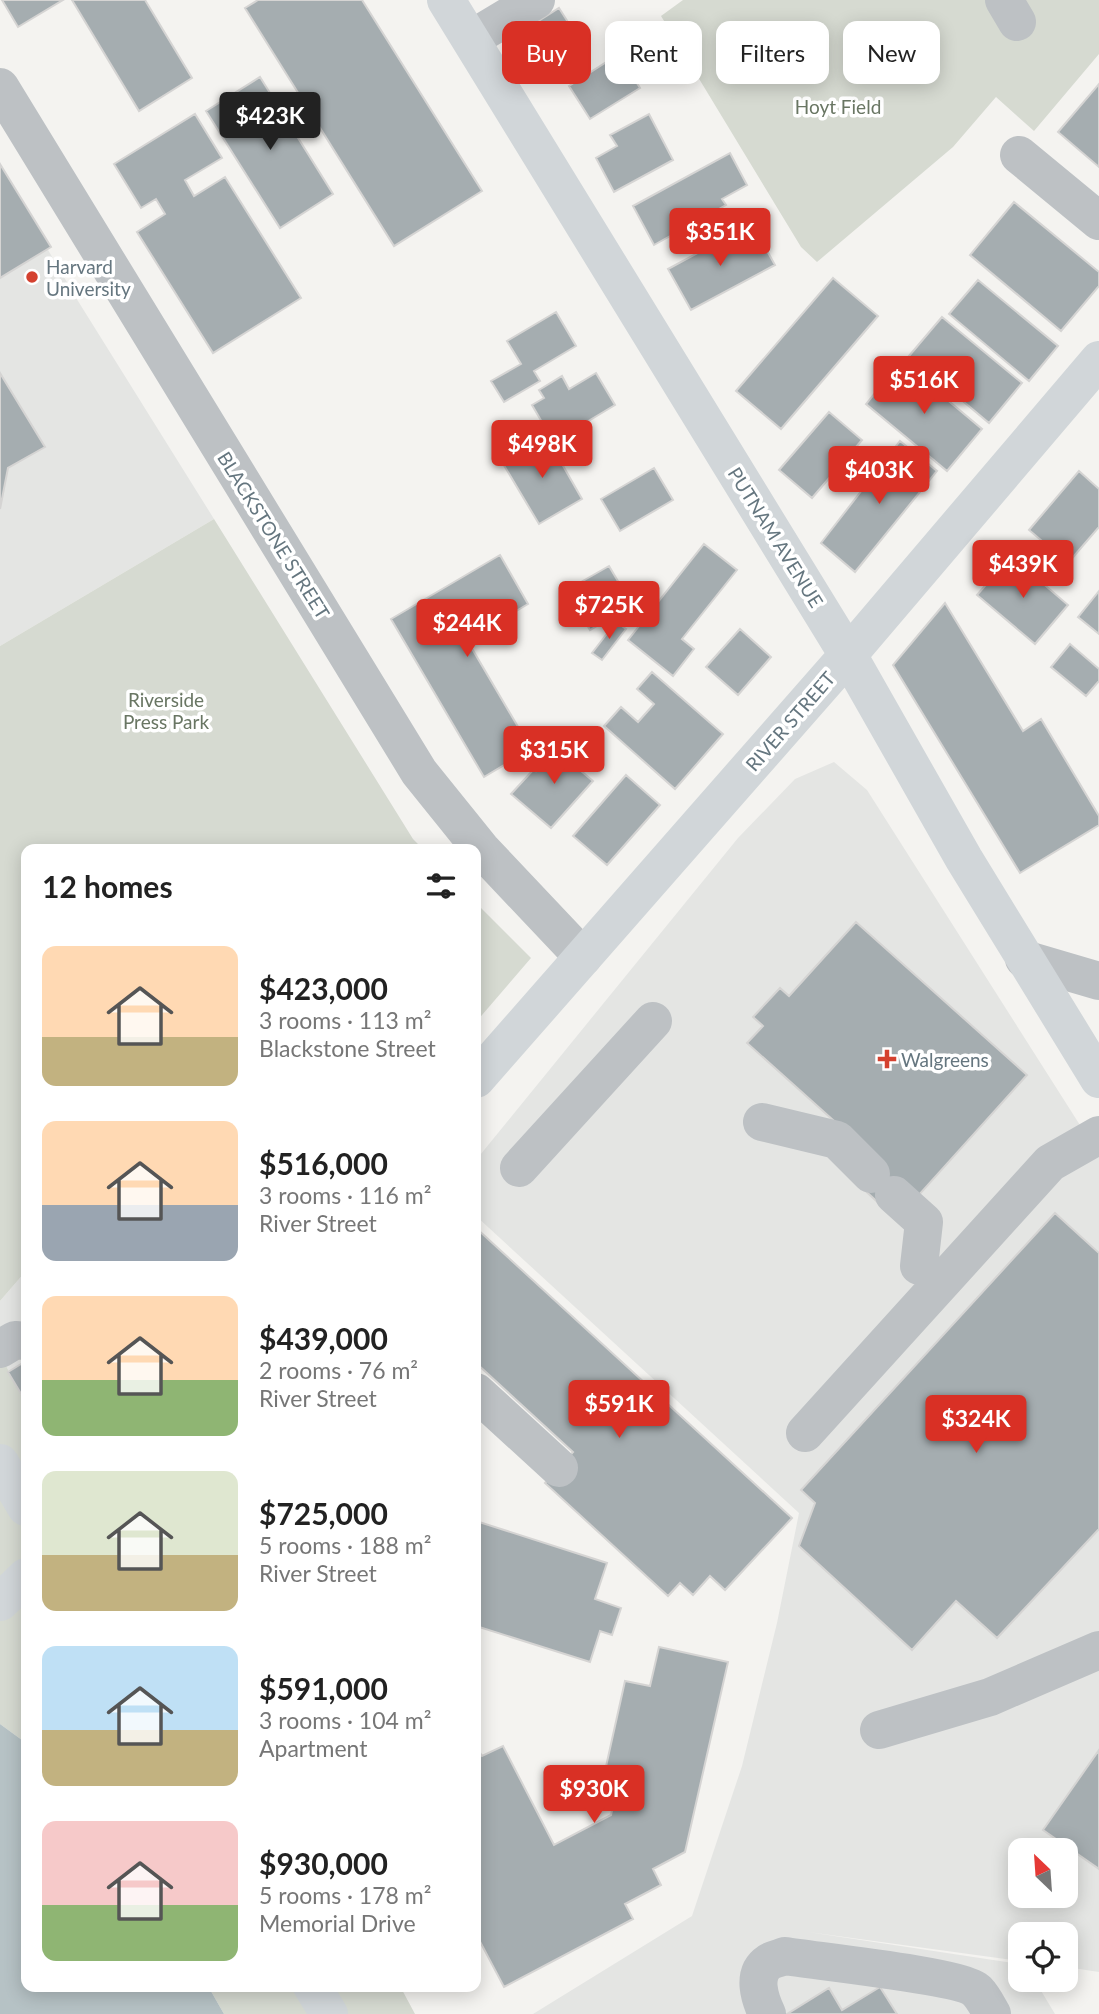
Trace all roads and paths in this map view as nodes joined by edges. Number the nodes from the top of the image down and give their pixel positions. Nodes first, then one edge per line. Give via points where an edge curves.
1 (446, 0) edge
2 (536, 0) edge
3 (471, 39) junction
4 (0, 87) edge
5 (1019, 155) dead end
6 (1099, 221) edge
7 (1099, 360) edge
8 (848, 655) junction
9 (477, 844) edge
10 (481, 849) edge
11 (583, 957) junction
12 (1024, 959) junction
13 (1099, 981) edge
14 (653, 1021) dead end
15 (481, 1073) edge
16 (1099, 1079) edge
17 (762, 1122) dead end
18 (1099, 1135) edge
19 (519, 1168) dead end
20 (919, 1266) dead end
21 (21, 1341) edge
22 (0, 1349) edge
23 (481, 1397) edge
24 (804, 1433) dead end
25 (0, 1463) edge
26 (559, 1468) dead end
27 (21, 1499) edge
28 (21, 1582) edge
29 (0, 1602) edge
30 (1099, 1650) edge
31 (879, 1730) dead end
32 (316, 1992) edge
33 (329, 2014) edge
34 (767, 2014) edge
35 (992, 2014) edge

1 - 3 main road, PUTNAM AVENUE
2 - 3 street
3 - 8 main road, PUTNAM AVENUE
4 - 9 street, BLACKSTONE STREET via 419,772
5 - 6 street
7 - 8 main road, RIVER STREET
8 - 11 main road, RIVER STREET
8 - 12 main road, PUTNAM AVENUE
10 - 11 street, BLACKSTONE STREET
11 - 15 main road, RIVER STREET
12 - 13 street
12 - 16 main road, PUTNAM AVENUE
14 - 19 street
17 - 20 street via 837,1139 924,1222
18 - 24 street via 1050,1163
21 - 22 street
23 - 26 street
25 - 27 main road
28 - 29 main road
30 - 31 street via 990,1696
32 - 33 main road
34 - 35 street via 757,1985 761,1971 768,1962 785,1956 963,1984 977,1990

